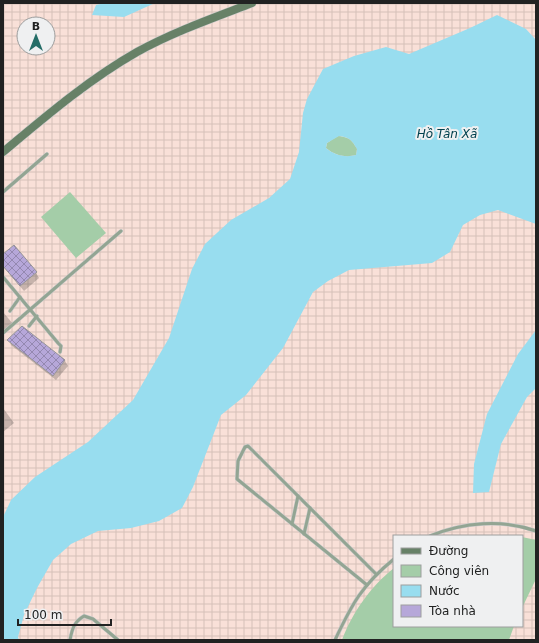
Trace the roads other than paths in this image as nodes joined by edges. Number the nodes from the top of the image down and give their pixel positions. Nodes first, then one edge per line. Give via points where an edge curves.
1 (252, 3) edge
2 (3, 152) edge
3 (47, 154) dead end
4 (3, 192) edge
5 (121, 231) dead end
6 (3, 277) edge
7 (20, 297) junction
8 (30, 308) junction
9 (10, 311) dead end
10 (37, 316) junction
11 (29, 326) dead end
12 (3, 333) edge
13 (60, 352) dead end
14 (298, 496) junction
15 (310, 508) junction
16 (292, 524) junction
17 (536, 531) edge
18 (304, 534) junction
19 (432, 535) edge
20 (393, 560) edge
21 (376, 574) junction
22 (367, 585) junction
23 (70, 640) edge
24 (118, 640) edge
25 (335, 640) edge

1 - 2 street via 182,30 123,60 52,110
3 - 4 lane
5 - 8 lane
6 - 7 lane
7 - 8 lane
7 - 9 lane
8 - 10 lane
8 - 12 lane
10 - 11 lane
10 - 13 lane via 61,346
14 - 15 lane
14 - 16 lane
14 - 16 lane via 248,446 245,447 238,461 237,479
15 - 18 lane
15 - 21 lane
16 - 18 lane
17 - 19 lane via 521,526 489,523 445,530
18 - 22 lane
20 - 21 lane
21 - 22 lane
22 - 25 lane via 353,603
23 - 24 lane via 77,620 84,616 93,619

